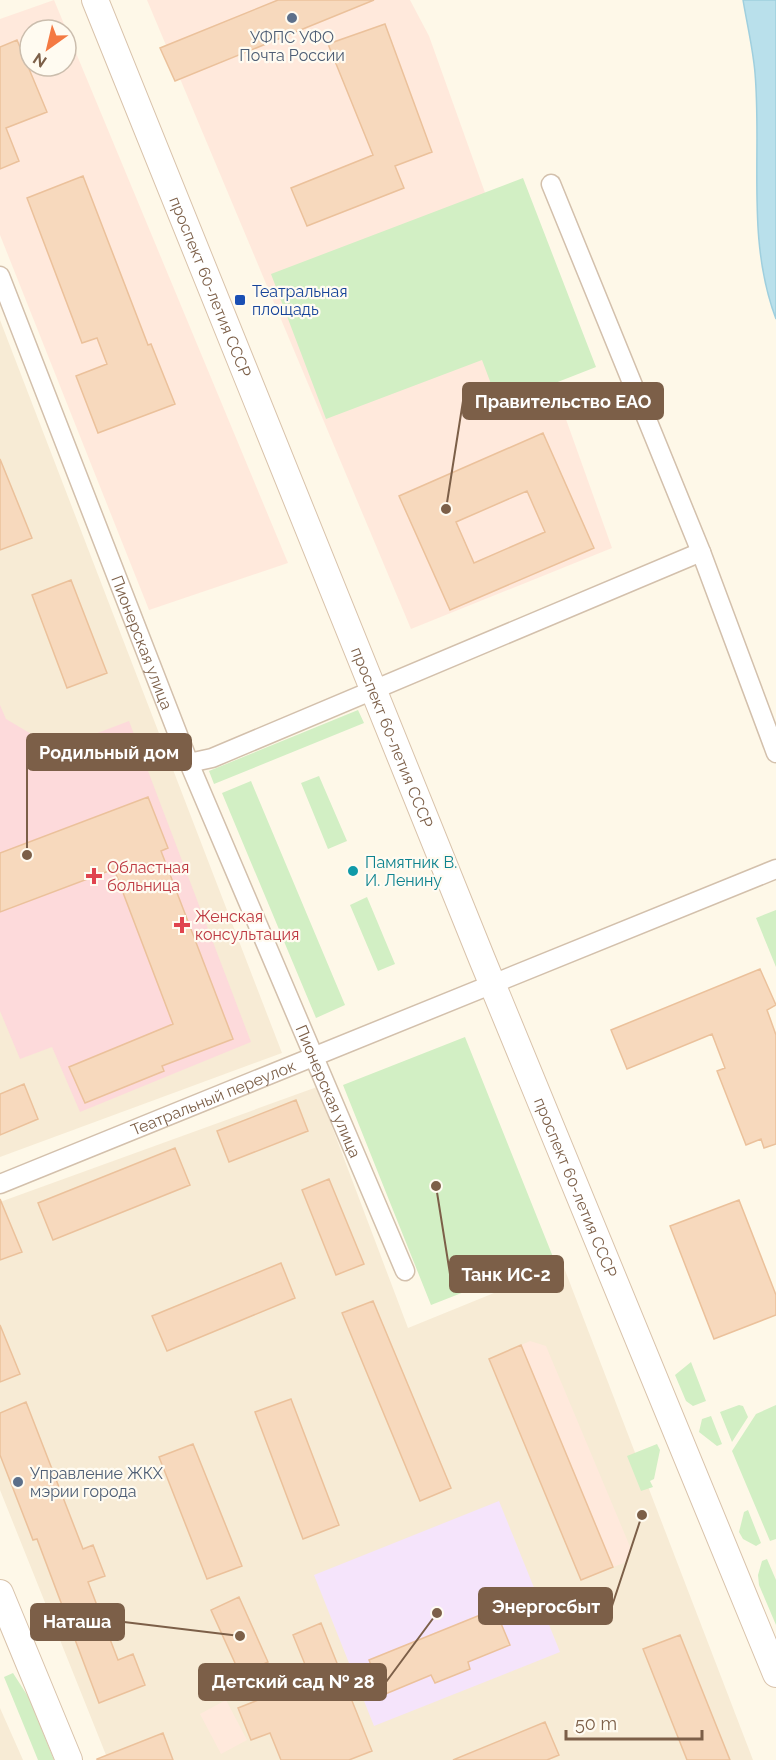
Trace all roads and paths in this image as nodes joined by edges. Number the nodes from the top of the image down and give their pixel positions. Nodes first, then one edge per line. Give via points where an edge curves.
1 (95, 0) edge
2 (551, 184) dead end
3 (0, 276) edge
4 (701, 552) junction
5 (373, 690) junction
6 (776, 753) edge
7 (189, 763) junction
8 (776, 869) edge
9 (493, 986) junction
10 (312, 1056) junction
11 (0, 1184) edge
12 (405, 1271) dead end
13 (0, 1593) edge
14 (776, 1674) edge
15 (69, 1760) edge

1 - 5 main road, проспект 60-летия СССР
2 - 4 street
3 - 7 street, Пионерская улица
4 - 5 street
4 - 6 street
5 - 7 street via 212,758
5 - 9 main road, проспект 60-летия СССР
7 - 10 street, Пионерская улица
8 - 9 street, Театральный переулок
9 - 10 street, Театральный переулок
9 - 14 main road, проспект 60-летия СССР
10 - 11 street, Театральный переулок
10 - 12 street, Пионерская улица
13 - 15 main road

